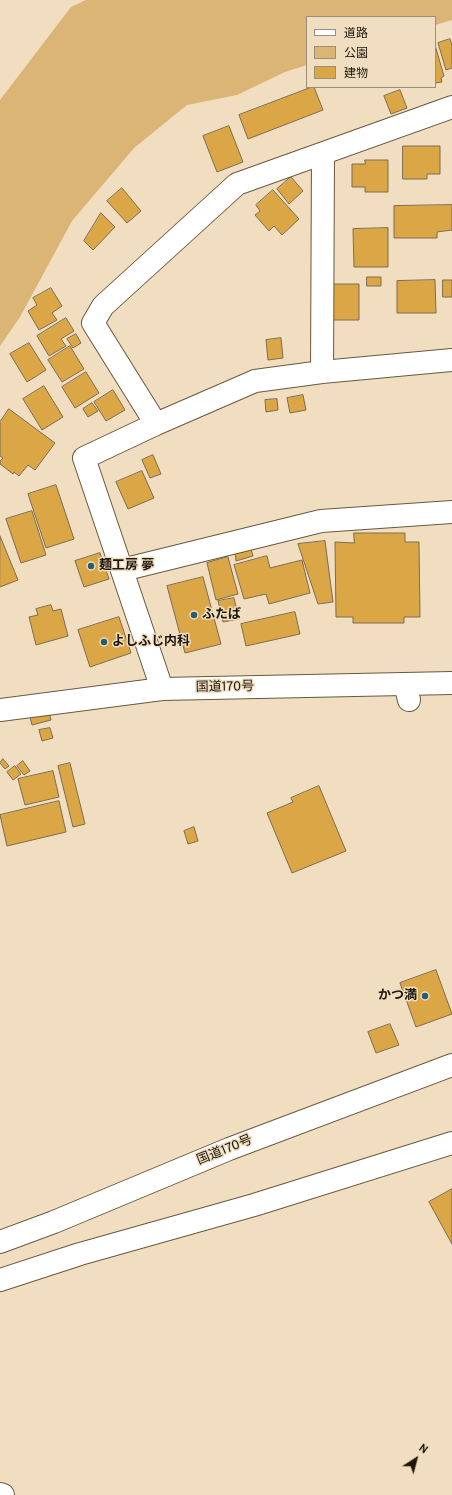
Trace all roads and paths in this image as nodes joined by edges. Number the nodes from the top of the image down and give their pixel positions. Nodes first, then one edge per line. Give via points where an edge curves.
1 (452, 107) edge
2 (323, 154) junction
3 (452, 360) edge
4 (322, 372) junction
5 (156, 424) junction
6 (452, 512) edge
7 (122, 570) junction
8 (452, 682) edge
9 (162, 689) junction
10 (0, 710) edge
11 (452, 1065) edge
12 (452, 1143) edge
13 (0, 1242) edge
14 (0, 1280) edge
15 (0, 1494) edge
16 (3, 1495) edge

1 - 2 main road
2 - 4 main road
2 - 5 main road via 237,184 103,306 93,323
3 - 4 main road
4 - 5 main road via 255,381
5 - 7 main road via 84,458
6 - 7 main road via 321,521
7 - 9 main road via 124,600
8 - 9 main road, 国道170号 via 407,692
9 - 10 main road, 国道170号
11 - 13 main road, 国道170号 via 229,1149
12 - 14 main road
15 - 16 main road

